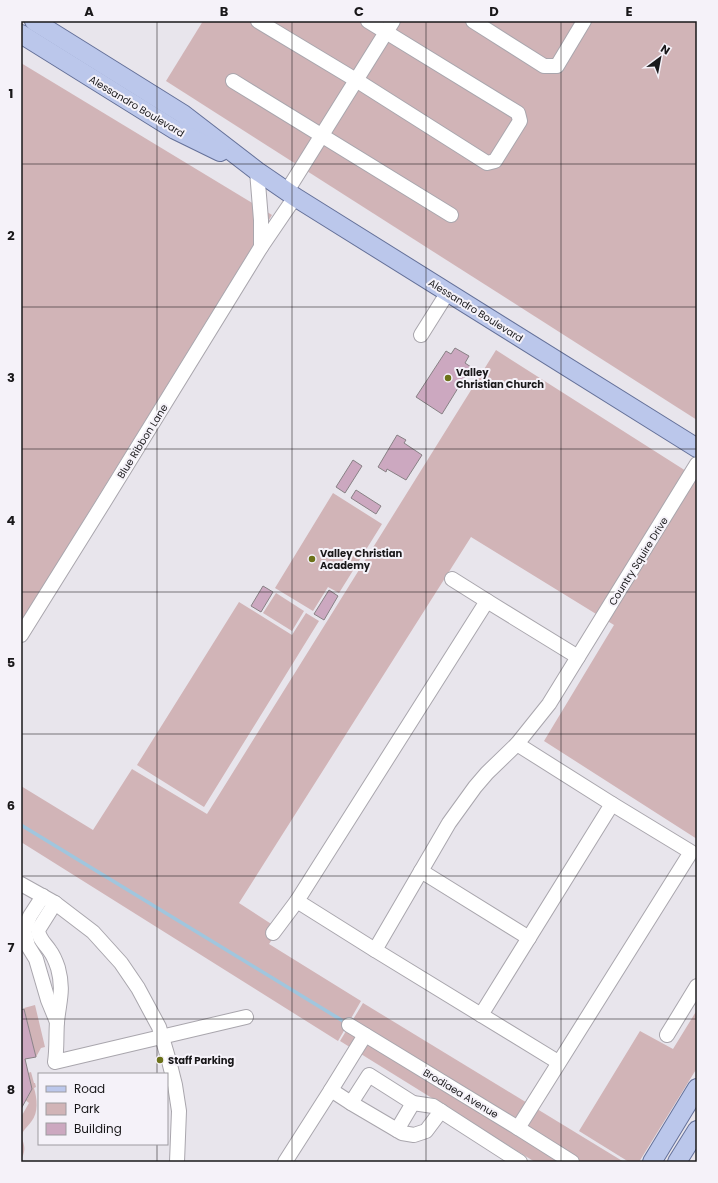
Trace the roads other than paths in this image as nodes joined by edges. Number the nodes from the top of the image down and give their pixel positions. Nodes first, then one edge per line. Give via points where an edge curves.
1 (34, 21) edge
2 (258, 21) edge
3 (368, 21) edge
4 (473, 21) edge
5 (582, 22) edge
6 (389, 26) edge
7 (21, 34) edge
8 (356, 80) junction
9 (233, 81) dead end
10 (321, 136) junction
11 (257, 171) junction
12 (291, 194) junction
13 (451, 215) dead end
14 (261, 247) junction
15 (448, 292) junction
16 (421, 335) dead end
17 (697, 448) edge
18 (697, 464) edge
19 (452, 579) dead end
20 (486, 600) junction
21 (21, 635) edge
22 (578, 657) junction
23 (517, 744) junction
24 (612, 804) junction
25 (694, 854) edge
26 (421, 871) junction
27 (21, 884) edge
28 (49, 899) junction
29 (297, 901) junction
30 (28, 931) edge
31 (273, 934) dead end
32 (529, 938) junction
33 (375, 950) junction
34 (697, 986) edge
35 (481, 1015) junction
36 (246, 1017) dead end
37 (349, 1025) dead end
38 (365, 1034) junction
39 (667, 1035) dead end
40 (162, 1037) junction
41 (558, 1062) junction
42 (697, 1088) edge
43 (331, 1090) junction
44 (413, 1102) junction
45 (351, 1103) junction
46 (441, 1111) junction
47 (518, 1128) junction
48 (397, 1130) junction
49 (697, 1130) edge
50 (177, 1162) edge
51 (285, 1162) edge
52 (520, 1162) edge
53 (572, 1162) edge
54 (652, 1162) edge
55 (677, 1162) edge

1 - 11 main road, Alessandro Boulevard via 183,114
2 - 8 street
3 - 6 street
4 - 5 street via 544,66 557,66
6 - 8 street, Blue Ribbon Lane
6 - 8 street via 518,113 520,121 495,161 487,163
7 - 11 main road, Alessandro Boulevard via 175,130
8 - 10 street, Blue Ribbon Lane
9 - 10 street
10 - 12 street, Blue Ribbon Lane
10 - 13 street
11 - 12 main road, Alessandro Boulevard
11 - 14 street
12 - 14 street, Blue Ribbon Lane
12 - 15 main road, Alessandro Boulevard
14 - 21 street, Blue Ribbon Lane
15 - 16 street
15 - 17 main road, Alessandro Boulevard
18 - 22 street, Country Squire Drive
19 - 20 street
20 - 22 street
20 - 29 street
22 - 23 street, Country Squire Drive via 549,704
23 - 24 street
23 - 26 street, Country Squire Drive via 475,787 448,823
24 - 25 street
24 - 32 street
25 - 41 street
26 - 32 street
26 - 33 street, Country Squire Drive
27 - 28 street
28 - 30 street
28 - 40 street via 93,932 121,963 138,988
29 - 31 street
29 - 33 street
30 - 40 street via 28,946 36,958 57,1023 55,1062
32 - 35 street
33 - 35 street
34 - 39 street
35 - 41 street
36 - 40 street
37 - 38 street, Brodiaea Avenue
38 - 43 street
38 - 47 street, Brodiaea Avenue
40 - 50 street via 171,1067 178,1111
41 - 47 street
42 - 54 main road
43 - 45 street
43 - 51 street
44 - 45 street via 369,1075
44 - 46 street via 433,1106
44 - 48 street
45 - 48 street
46 - 48 street via 426,1131 414,1136
46 - 52 street
47 - 53 street, Brodiaea Avenue
49 - 55 main road

